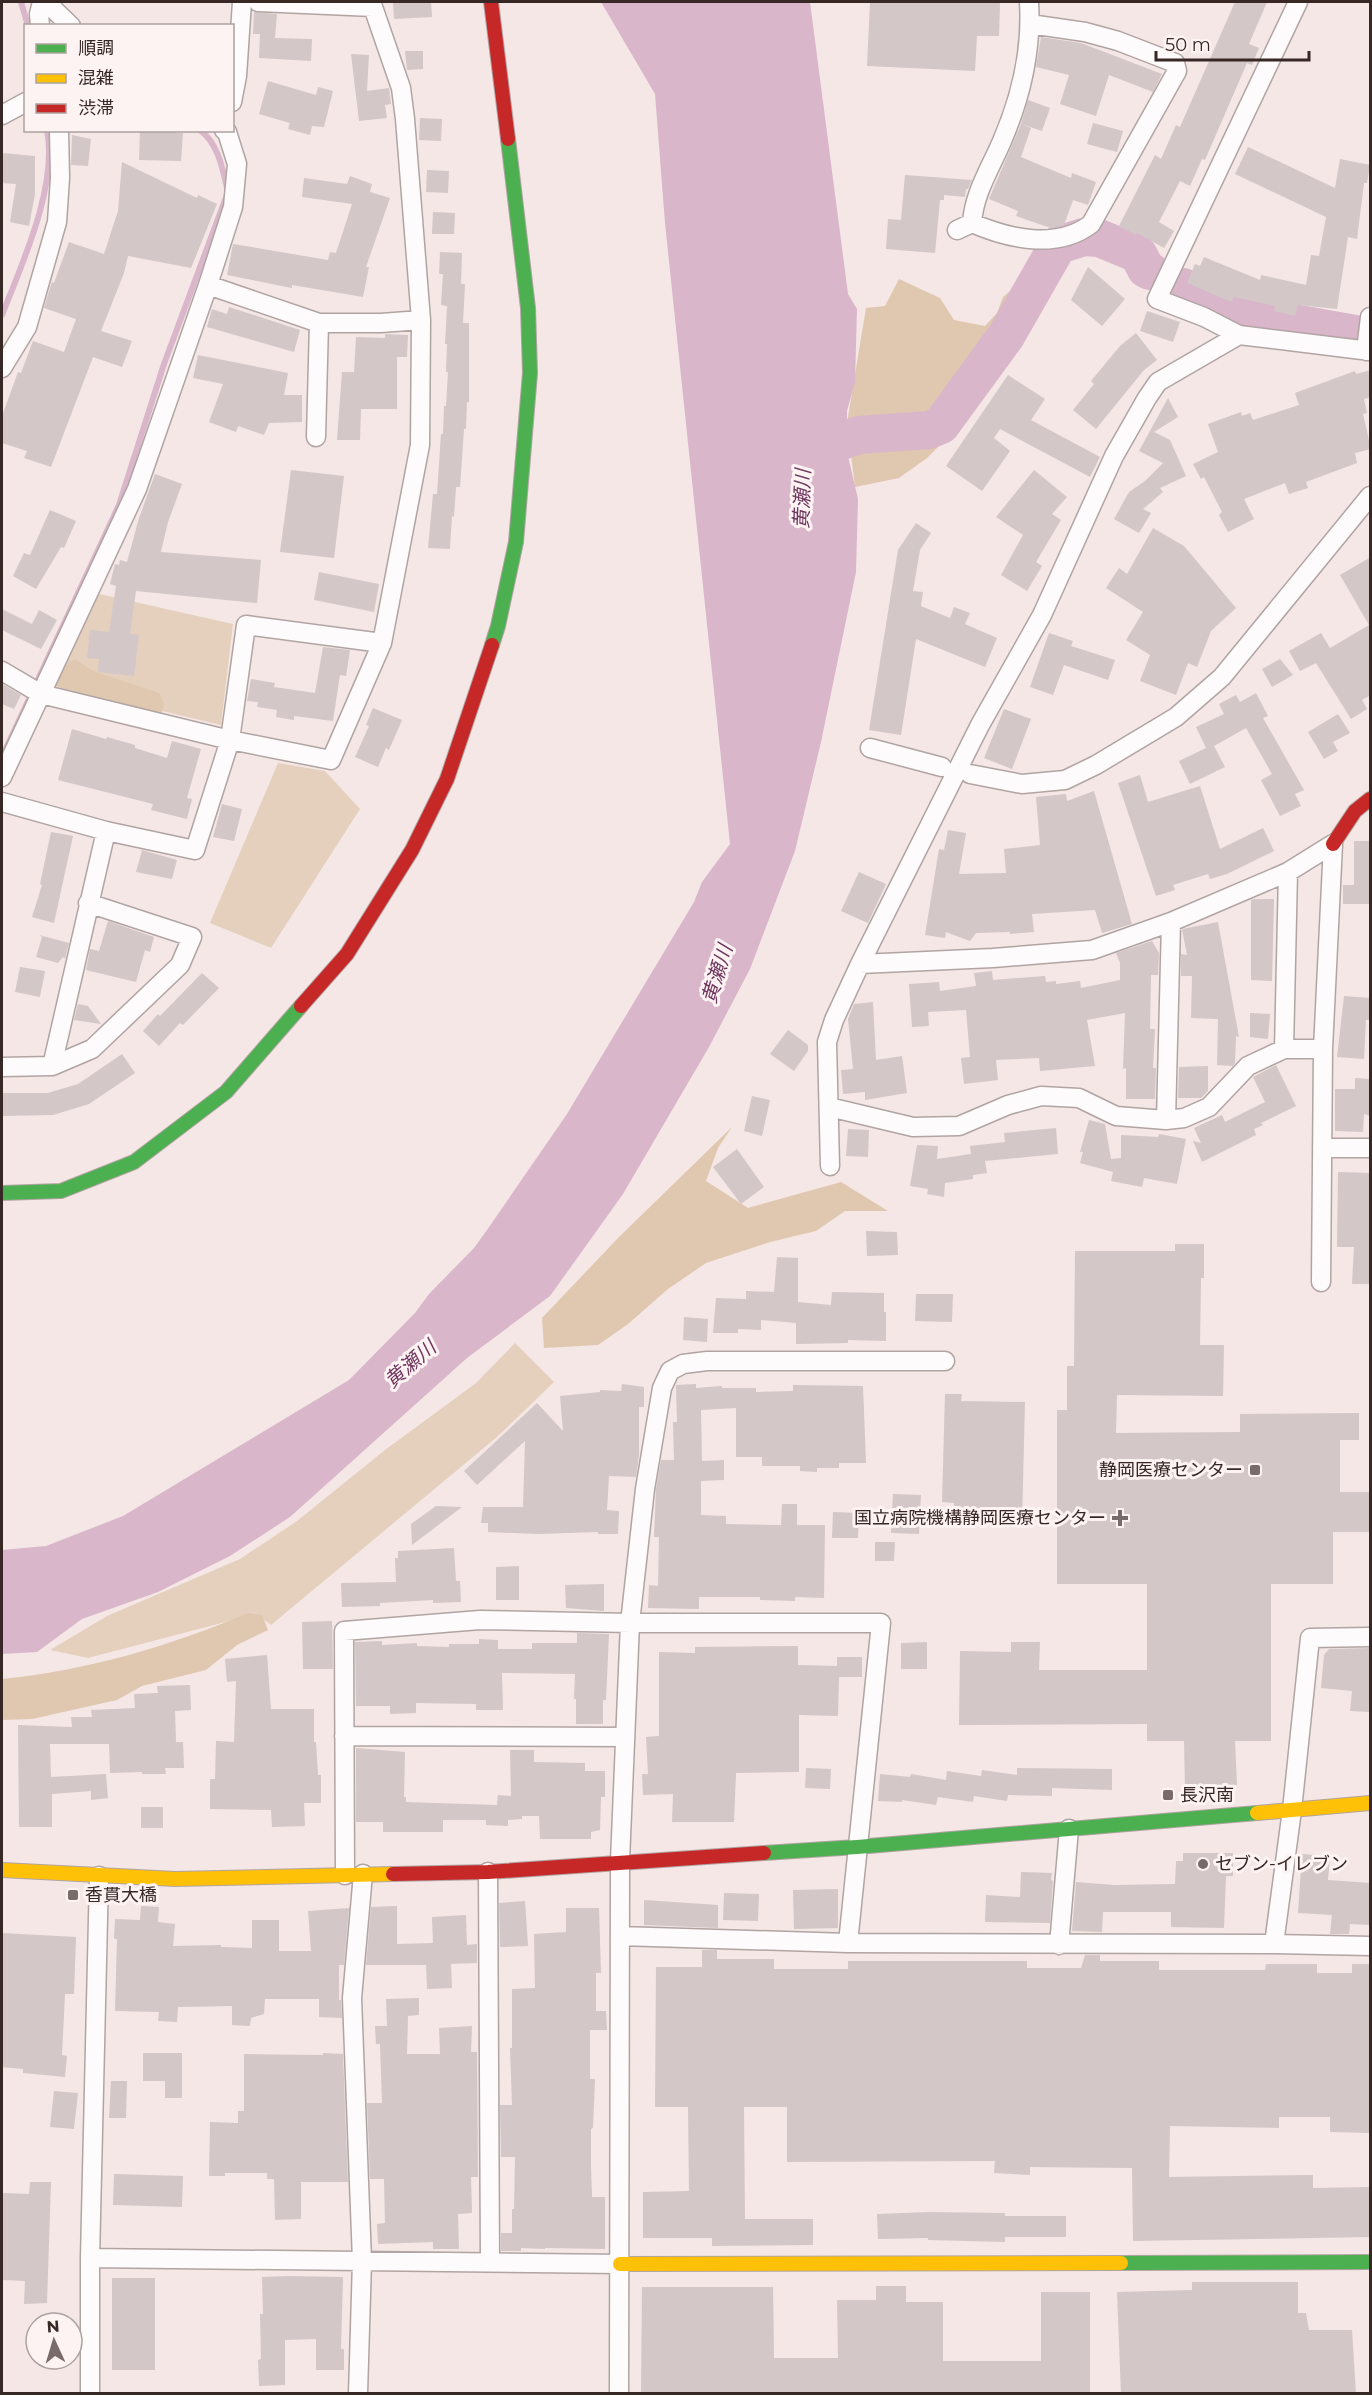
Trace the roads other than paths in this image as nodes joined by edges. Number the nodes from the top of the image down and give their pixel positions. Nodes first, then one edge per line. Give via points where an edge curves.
1 (44, 2) edge
2 (242, 2) edge
3 (258, 2) edge
4 (491, 2) edge
5 (1029, 2) edge
6 (1298, 2) edge
7 (40, 24) edge
8 (69, 24) edge
9 (1030, 24) junction
10 (234, 92) edge
11 (24, 103) edge
12 (2, 114) edge
13 (59, 132) edge
14 (226, 132) edge
15 (208, 285) junction
16 (1371, 317) edge
17 (421, 320) junction
18 (319, 323) junction
19 (1239, 335) junction
20 (1368, 351) edge
21 (2, 368) edge
22 (316, 437) dead end
23 (1371, 496) edge
24 (382, 643) junction
25 (2, 671) edge
26 (41, 694) junction
27 (230, 740) junction
28 (870, 748) dead end
29 (942, 767) dead end
30 (970, 774) dead end
31 (2, 777) edge
32 (1371, 799) edge
33 (2, 802) edge
34 (106, 831) junction
35 (1334, 844) junction
36 (1288, 872) junction
37 (88, 903) junction
38 (1171, 922) junction
39 (860, 964) junction
40 (1284, 1049) junction
41 (1323, 1049) junction
42 (52, 1066) junction
43 (2, 1067) edge
44 (829, 1107) junction
45 (1166, 1120) junction
46 (1322, 1148) junction
47 (1371, 1148) edge
48 (830, 1166) dead end
49 (2, 1193) edge
50 (1321, 1282) dead end
51 (945, 1361) dead end
52 (630, 1623) junction
53 (1371, 1637) edge
54 (344, 1737) junction
55 (626, 1737) junction
56 (1371, 1803) edge
57 (1292, 1810) junction
58 (1069, 1829) junction
59 (857, 1846) junction
60 (620, 1861) junction
61 (2, 1870) edge
62 (488, 1872) junction
63 (354, 1875) junction
64 (99, 1876) junction
65 (620, 1936) junction
66 (848, 1943) junction
67 (1274, 1944) junction
68 (1059, 1945) junction
69 (1371, 1946) edge
70 (90, 2258) junction
71 (362, 2261) junction
72 (490, 2262) junction
73 (1371, 2262) edge
74 (620, 2264) junction
75 (90, 2394) edge
76 (358, 2394) edge
77 (619, 2394) edge

1 - 7 street
1 - 8 street
2 - 10 street
3 - 17 street via 374,7 402,88
4 - 49 street via 528,308 530,373 514,552 498,626 447,779 412,850 347,954 226,1092 134,1162 62,1191
5 - 9 street
6 - 19 street via 1157,299
9 - 9 street via 1118,41 1175,63 1177,71 1091,224 1081,231 1051,239 1032,240 965,226 1017,98
11 - 12 street
13 - 21 street via 57,222 27,327
14 - 15 street via 237,164 233,207
15 - 18 street
15 - 26 street via 137,489
16 - 20 street
17 - 18 street
17 - 24 street via 420,445
18 - 22 street
19 - 20 street
19 - 39 street via 1158,382 1147,398 1114,456 1042,615 980,725
23 - 30 street via 1222,677 1176,717 1065,780 1022,784
24 - 27 street via 331,760
24 - 27 street via 246,625
25 - 26 street
26 - 27 street
26 - 31 street
27 - 34 street via 195,850
28 - 29 street
32 - 35 street via 1355,811
33 - 34 street
34 - 37 street
35 - 36 street
35 - 41 street
36 - 38 street
36 - 40 street
37 - 42 street
37 - 42 street via 192,936 180,965 92,1049
38 - 39 street via 1092,950
38 - 45 street
39 - 44 street via 827,1042
40 - 41 street
40 - 45 street via 1248,1066 1209,1107 1184,1118
41 - 46 street
42 - 43 street
44 - 45 street via 914,1127 959,1126 1041,1096 1079,1098 1116,1116
44 - 48 street
46 - 47 street
46 - 50 street
51 - 52 street via 706,1361 683,1364 670,1371 662,1388 652,1442
52 - 54 street via 480,1620 344,1631
52 - 55 street
52 - 59 street via 881,1623
53 - 57 street via 1310,1638
54 - 55 street
54 - 63 street
55 - 60 street
56 - 57 street
57 - 58 street
57 - 67 street
58 - 59 street
58 - 68 street
59 - 60 street
59 - 66 street
60 - 62 street
60 - 65 street
61 - 64 street
62 - 63 street
62 - 72 street
63 - 64 street
63 - 71 street via 352,1998
64 - 70 street
65 - 66 street
65 - 74 street
66 - 68 street
67 - 68 street
67 - 69 street
70 - 71 street
70 - 75 street
71 - 72 street
71 - 76 street
72 - 74 street
73 - 74 street
74 - 77 street

